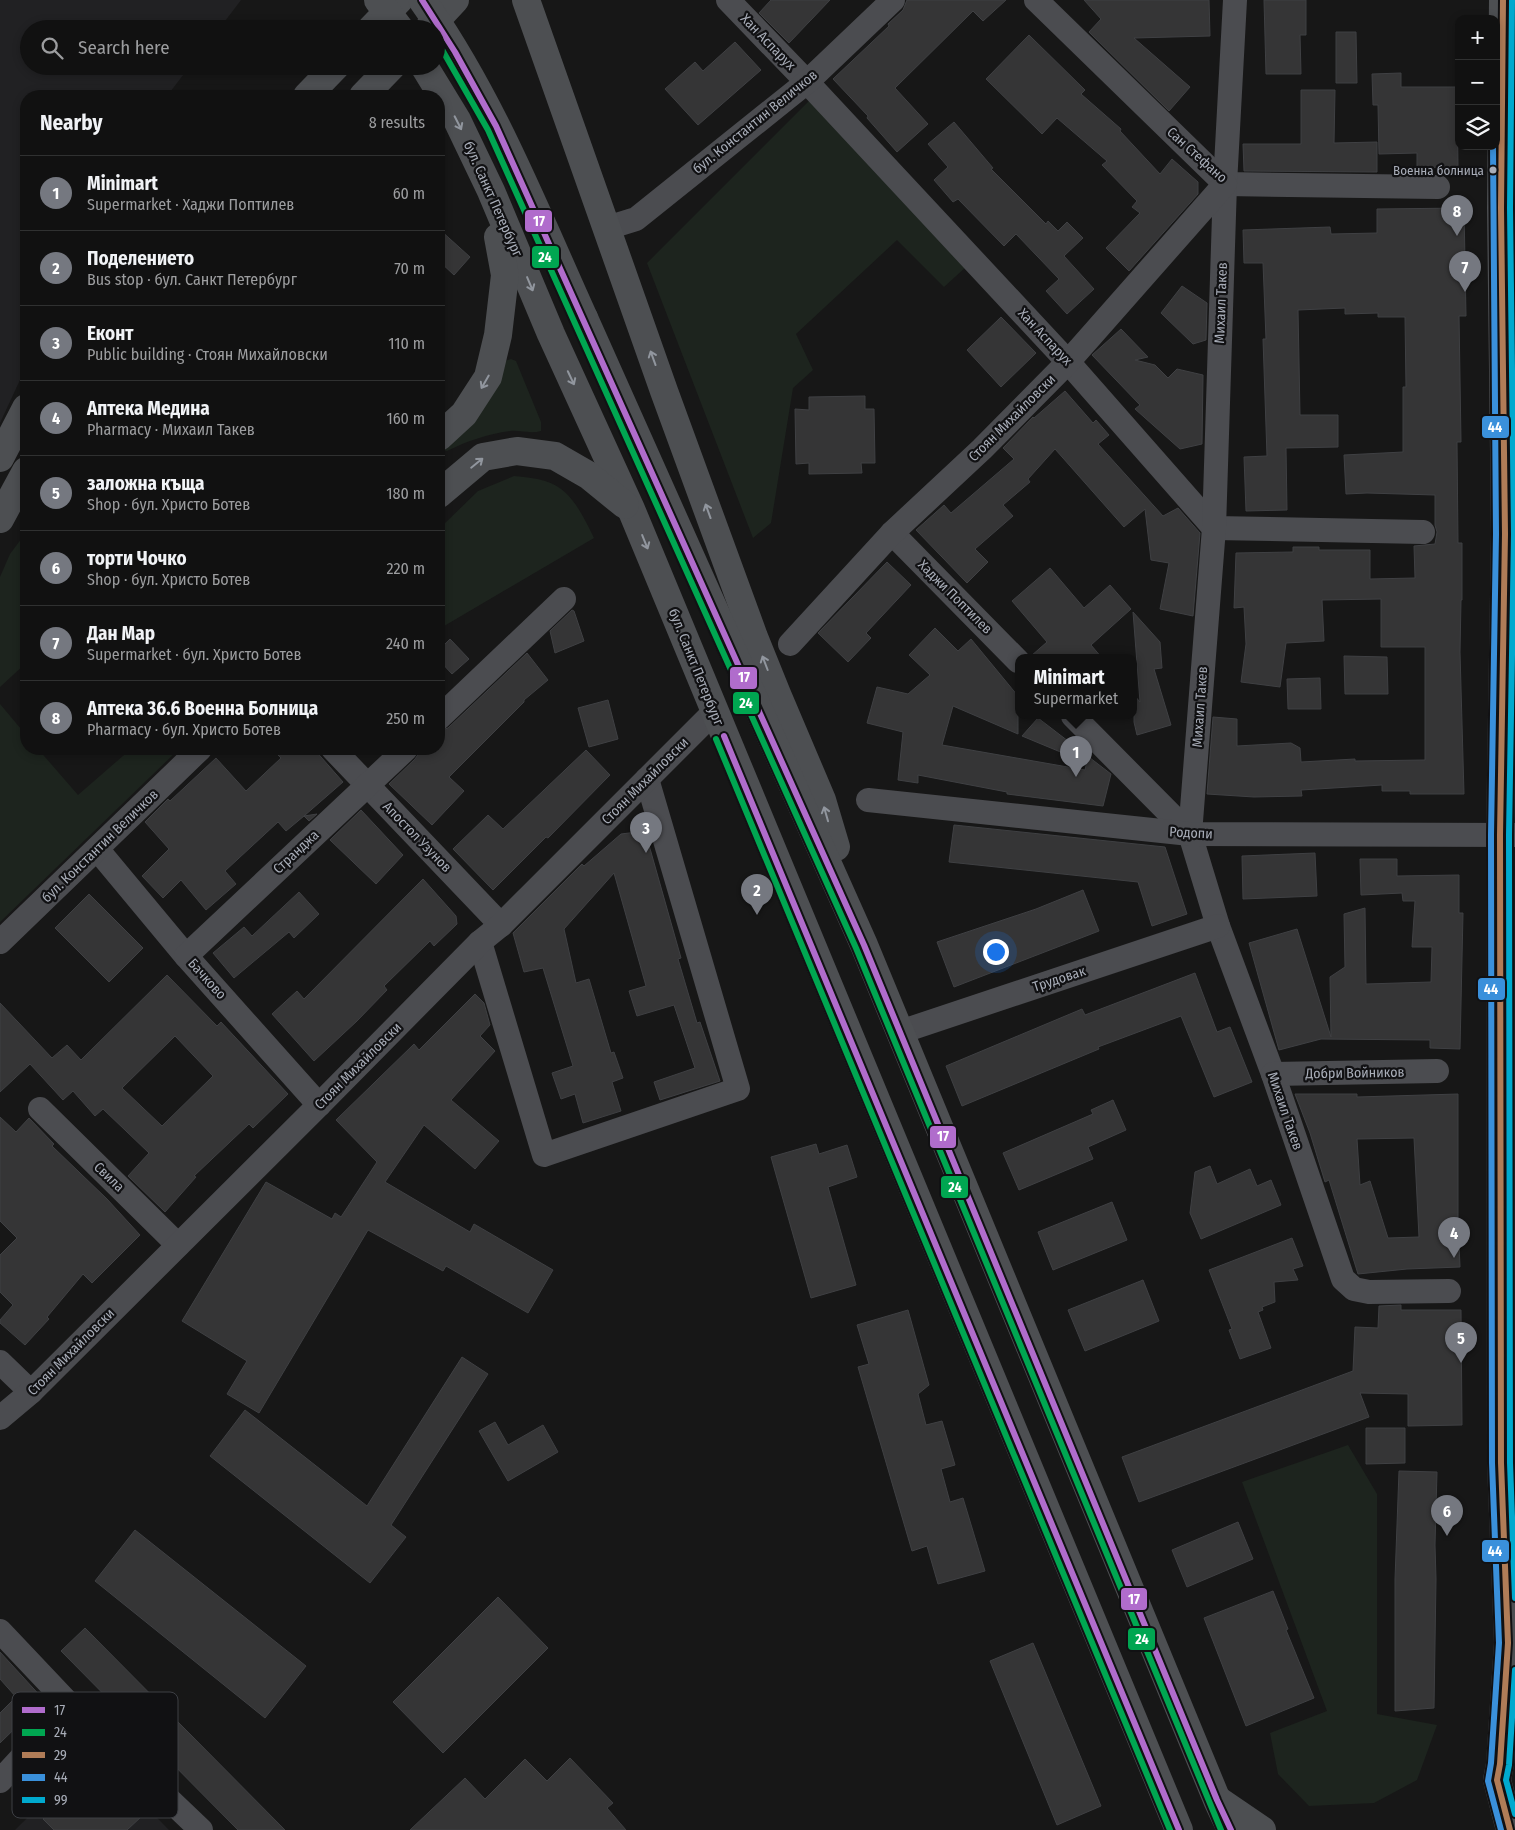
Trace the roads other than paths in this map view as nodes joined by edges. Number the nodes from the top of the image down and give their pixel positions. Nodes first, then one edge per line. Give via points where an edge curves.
1 (378, 0) edge
2 (399, 0) edge
3 (422, 0) edge
4 (455, 0) edge
5 (526, 0) edge
6 (728, 0) edge
7 (893, 0) edge
8 (1036, 0) edge
9 (1235, 0) edge
10 (1503, 0) edge
11 (380, 20) edge
12 (393, 20) edge
13 (435, 20) edge
14 (436, 20) edge
15 (445, 36) edge
16 (327, 75) edge
17 (383, 75) edge
18 (430, 75) edge
19 (807, 82) junction
20 (313, 90) edge
21 (369, 90) edge
22 (439, 90) edge
23 (445, 100) edge
24 (1225, 184) junction
25 (1438, 187) dead end
26 (491, 190) junction
27 (606, 228) junction
28 (1068, 362) junction
29 (20, 420) edge
30 (445, 431) edge
31 (0, 458) edge
32 (20, 482) edge
33 (445, 489) edge
34 (631, 510) junction
35 (20, 512) edge
36 (0, 520) edge
37 (1214, 528) junction
38 (1422, 532) dead end
39 (892, 533) junction
40 (1510, 534) edge
41 (564, 599) dead end
42 (790, 644) dead end
43 (1015, 658) edge
44 (445, 712) edge
45 (714, 712) junction
46 (1076, 719) edge
47 (194, 755) edge
48 (339, 755) edge
49 (400, 755) edge
50 (647, 779) junction
51 (368, 785) junction
52 (868, 800) dead end
53 (1190, 834) junction
54 (1508, 835) edge
55 (97, 849) junction
56 (501, 925) junction
57 (1218, 926) junction
58 (0, 942) edge
59 (480, 942) junction
60 (864, 944) junction
61 (186, 956) junction
62 (900, 1032) junction
63 (1437, 1071) dead end
64 (1273, 1074) junction
65 (319, 1105) junction
66 (40, 1109) dead end
67 (178, 1245) junction
68 (1449, 1291) dead end
69 (0, 1362) edge
70 (31, 1392) junction
71 (0, 1418) edge
72 (0, 1631) edge
73 (1512, 1651) edge
74 (58, 1692) edge
75 (12, 1768) edge
76 (0, 1781) edge
77 (1217, 1800) junction
78 (178, 1807) edge
79 (202, 1830) edge
80 (1179, 1830) edge
81 (1231, 1830) edge
82 (1262, 1830) edge
83 (1510, 1830) edge

1 - 12 main road, bridge
2 - 11 main road
3 - 13 main road, bridge
4 - 14 main road
5 - 27 main road
6 - 19 street, Хан Аспарух
7 - 19 street, бул. Константин Величков
8 - 24 street, Сан Стефано
9 - 24 street, Михаил Такев
10 - 40 main road via 1501,208
15 - 60 main road, bridge via 496,126
16 - 20 main road
17 - 21 main road
18 -> 22 main road, бул. Санкт Петербург
19 - 27 street, бул. Константин Величков via 636,219
19 - 28 street, Хан Аспарух
23 -> 26 main road, бул. Санкт Петербург
24 - 25 street, Сан Стефано
24 - 28 street, Стоян Михайловски
24 - 37 street, Михаил Такев
26 -> 30 main road via 505,275 498,335 488,377 464,414
26 -> 34 main road, бул. Санкт Петербург via 551,334
60 -> 27 main road via 822,800 754,637
28 - 37 street, Хан Аспарух
28 - 39 street, Стоян Михайловски
29 - 31 main road
32 - 36 main road
33 -> 34 main road via 484,457 517,451 555,456 588,474
34 -> 45 main road, бул. Санкт Петербург
35 - 36 main road
37 - 38 street
37 - 53 street, Михаил Такев
39 - 42 street, Стоян Михайловски
39 - 43 street, Хаджи Поптилев
40 - 54 main road
41 - 44 street
45 - 50 street, Стоян Михайловски
45 - 80 main road, бул. Санкт Петербург
46 - 53 street
47 - 55 street, бул. Константин Величков
48 - 51 street, Апостол Узунов
49 - 51 street, Странджа
50 - 56 street, Стоян Михайловски
50 - 59 street via 738,1089 544,1155
51 - 56 street, Апостол Узунов
51 - 61 street, Странджа
52 - 53 street, Родопи
53 - 54 street, Родопи
53 - 57 street, Михаил Такев
54 - 73 main road via 1501,1464
55 - 58 street, бул. Константин Величков
55 - 61 street, Бачково
56 - 59 street, Стоян Михайловски
57 - 62 street, Трудовак
57 - 64 street, Михаил Такев
59 - 65 street, Стоян Михайловски
60 - 62 main road
61 - 65 street, Бачково
62 - 77 main road
63 - 64 street, Добри Войников
64 - 68 street, Михаил Такев via 1343,1278 1354,1289 1369,1292
65 - 67 street, Стоян Михайловски
66 - 67 street, Свила
67 - 70 street, Стоян Михайловски
69 - 70 street
70 - 71 street, Стоян Михайловски
72 - 74 street
73 - 83 main road via 1497,1780
75 - 76 street
77 - 81 main road
77 - 82 main road
78 - 79 street

